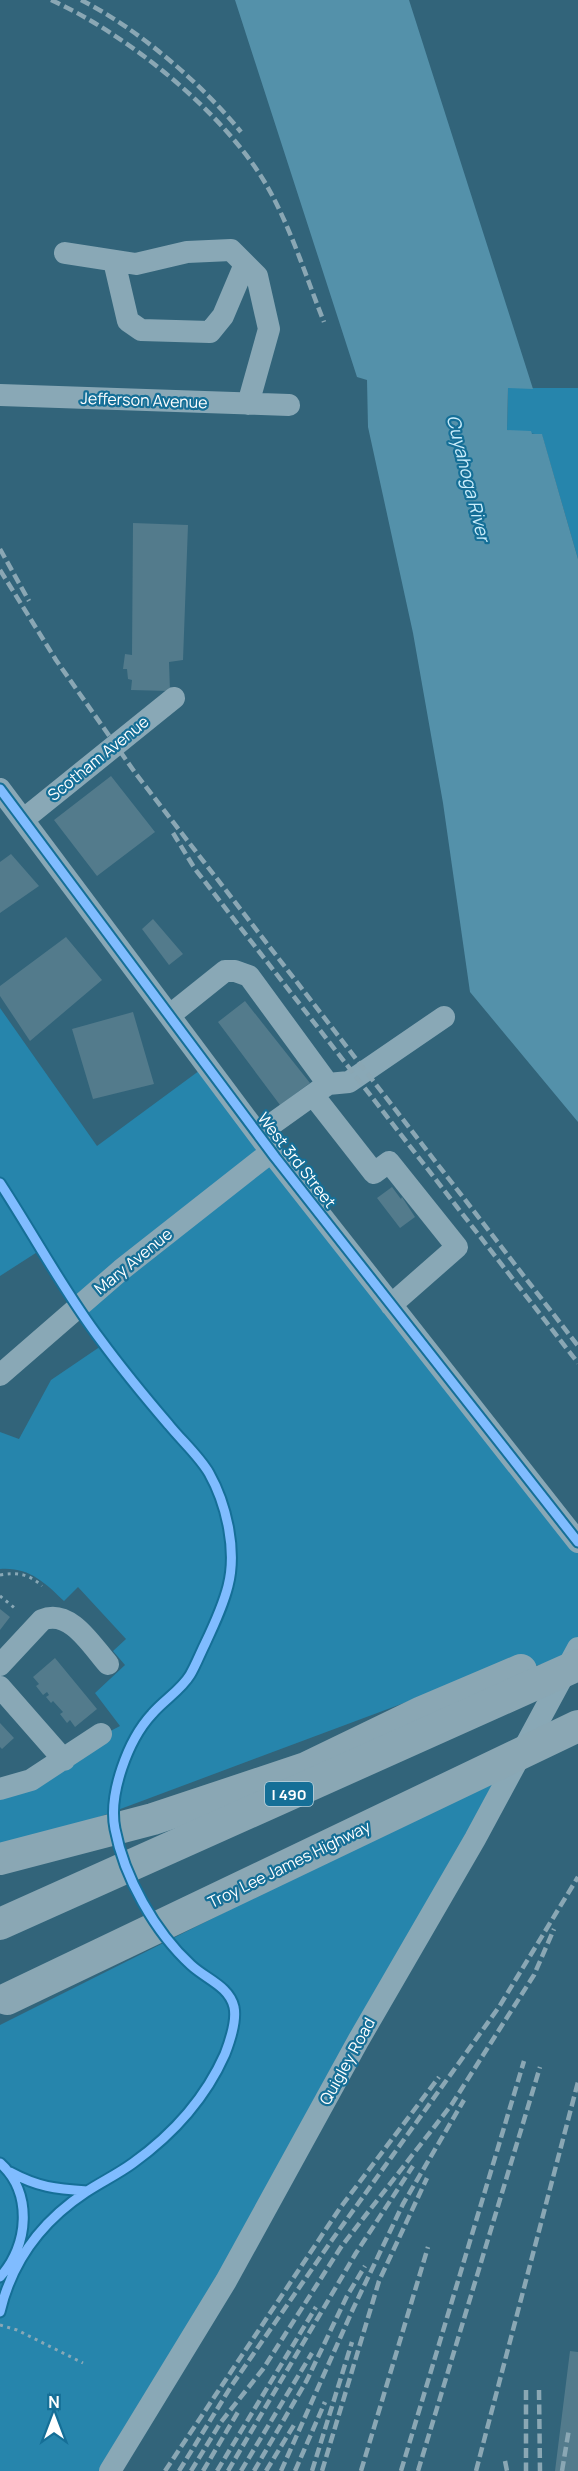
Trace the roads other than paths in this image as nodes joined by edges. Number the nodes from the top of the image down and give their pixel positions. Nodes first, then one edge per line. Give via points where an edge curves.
1 (64, 253) dead end
2 (114, 261) junction
3 (245, 264) junction
4 (0, 395) edge
5 (248, 404) junction
6 (289, 405) dead end
7 (174, 698) dead end
8 (0, 789) edge
9 (24, 819) junction
10 (170, 1014) junction
11 (444, 1017) dead end
12 (321, 1090) junction
13 (264, 1143) junction
14 (391, 1305) junction
15 (0, 1375) edge
16 (578, 1542) edge
17 (578, 1648) edge
18 (108, 1664) dead end
19 (578, 1664) edge
20 (0, 1665) edge
21 (0, 1688) edge
22 (578, 1726) edge
23 (101, 1734) dead end
24 (64, 1760) junction
25 (0, 1789) edge
26 (0, 1858) edge
27 (0, 1924) edge
28 (2, 2001) edge
29 (110, 2471) edge

1 - 2 street
2 - 3 street via 136,264 187,252 231,250
2 - 3 street via 128,321 141,330 160,332 210,332 223,316
3 - 5 street via 257,276 269,329
4 - 5 street, Jefferson Avenue
5 - 6 street, Jefferson Avenue
7 - 9 street, Scotham Avenue
8 - 9 street, West 3rd Street
9 - 10 street, West 3rd Street
10 - 12 street via 225,972 249,976
10 - 13 street, West 3rd Street
11 - 12 street, Mary Avenue via 349,1082
12 - 13 street, Mary Avenue
12 - 14 street via 374,1173 389,1162 458,1247
13 - 14 street, West 3rd Street
13 - 15 street, Mary Avenue
14 - 16 street, West 3rd Street
17 - 29 street, Quigley Road via 226,2281
18 - 20 street via 71,1623 47,1618
19 - 26 highway via 521,1670 306,1768 236,1792 153,1819
19 - 27 highway, I 490, bridge
21 - 24 street
22 - 28 highway, Troy Lee James Highway, bridge
23 - 24 street
24 - 25 street via 31,1780

